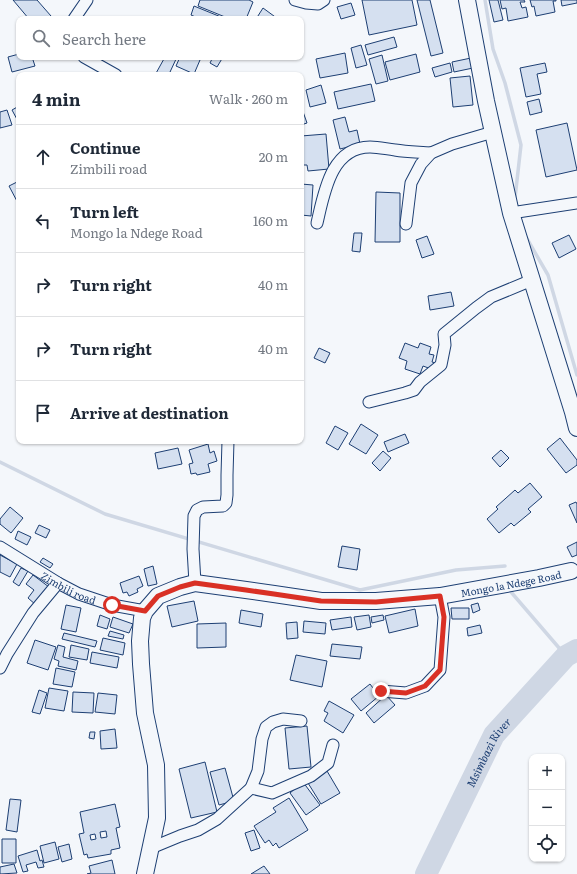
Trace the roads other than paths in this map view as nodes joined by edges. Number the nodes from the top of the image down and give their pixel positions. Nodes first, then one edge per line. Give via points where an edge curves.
1 (87, 0) edge
2 (295, 0) edge
3 (324, 0) edge
4 (467, 0) edge
5 (76, 16) edge
6 (89, 60) edge
7 (111, 72) edge
8 (493, 132) junction
9 (431, 153) junction
10 (577, 203) edge
11 (511, 212) junction
12 (317, 222) dead end
13 (406, 224) dead end
14 (532, 280) junction
15 (369, 402) dead end
16 (577, 428) edge
17 (228, 444) edge
18 (0, 547) edge
19 (574, 570) edge
20 (195, 583) junction
21 (58, 584) junction
22 (440, 596) junction
23 (145, 611) junction
24 (0, 668) edge
25 (381, 691) dead end
26 (301, 720) dead end
27 (333, 745) dead end
28 (251, 788) junction
29 (151, 848) junction
30 (145, 874) edge

1 - 5 street
2 - 3 street via 318,4
4 - 8 street
6 - 7 street
8 - 9 street
8 - 11 street
9 - 12 street via 369,147 347,153 336,165 326,185
9 - 13 street via 421,164 411,183
10 - 11 street
11 - 14 street
14 - 15 street via 491,297 444,334 445,345 441,365 414,390
14 - 16 street
17 - 20 street via 226,503 223,506 203,507 197,510 194,516 192,549
18 - 21 street, Zimbili road
19 - 22 street, Mongo la Ndege Road
20 - 22 street, Mongo la Ndege Road via 321,601 376,602
20 - 23 street, Mongo la Ndege Road via 158,596
21 - 23 street, Zimbili road via 112,605
21 - 24 street via 33,613
22 - 25 street via 444,617 440,670 425,686 406,693
23 - 29 street, Mongo la Ndege Road via 141,626 141,664 145,713 156,765 157,818
26 - 28 street via 273,722 266,727 258,771
27 - 28 street via 328,763 311,776 272,793
28 - 29 street via 217,819 198,830
29 - 30 street, Mongo la Ndege Road

